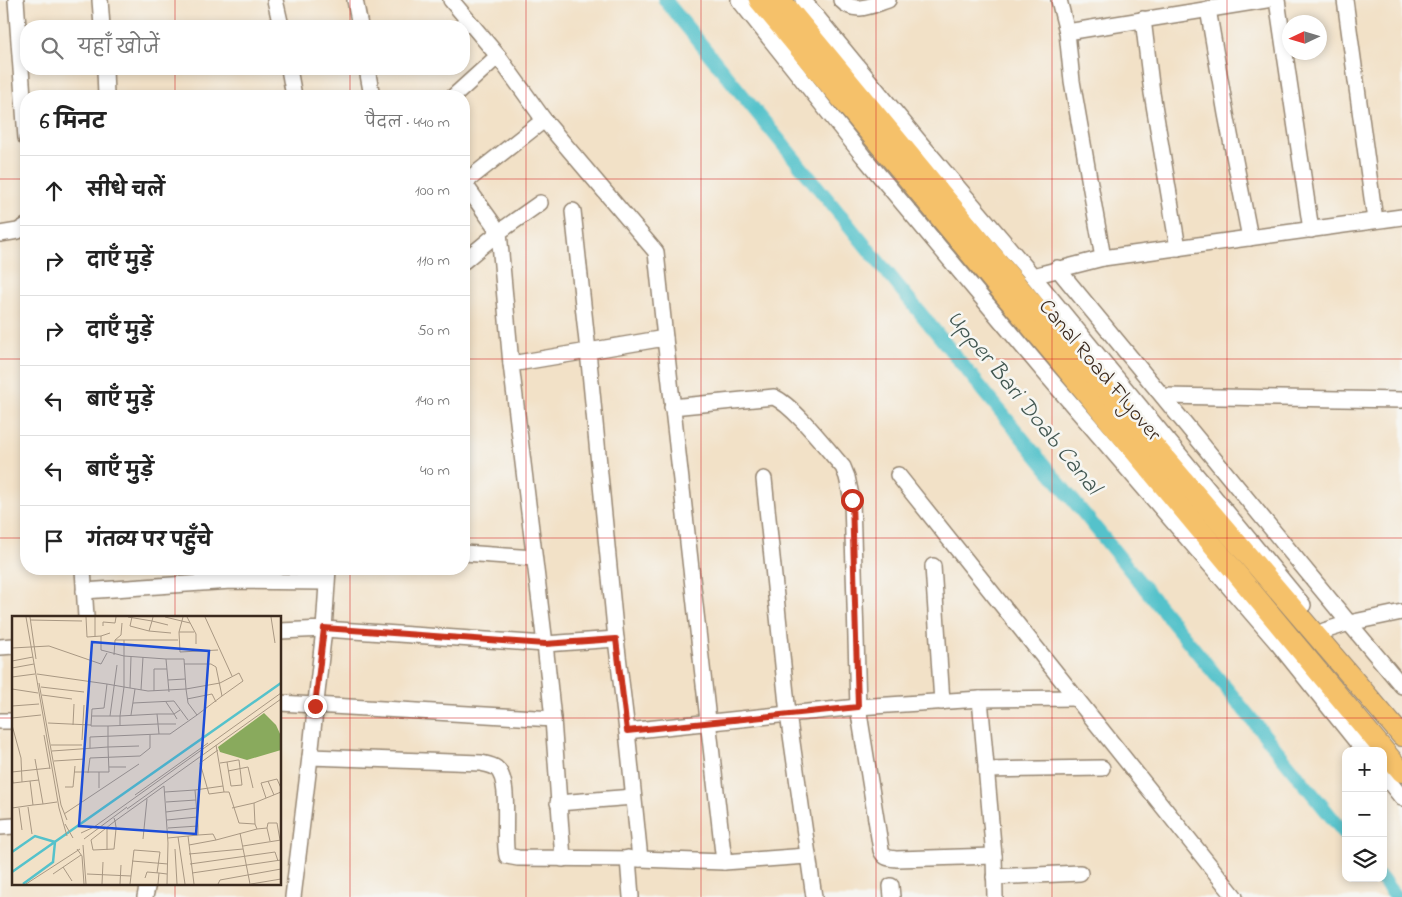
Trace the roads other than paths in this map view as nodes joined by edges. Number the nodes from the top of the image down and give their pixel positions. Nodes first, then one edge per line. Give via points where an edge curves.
1 (16, 0) edge
2 (100, 0) edge
3 (275, 0) edge
4 (355, 0) edge
5 (451, 0) edge
6 (738, 0) edge
7 (760, 0) edge
8 (781, 0) edge
9 (804, 0) edge
10 (841, 0) edge
11 (888, 0) edge
12 (1059, 0) edge
13 (1266, 0) edge
14 (1277, 0) edge
15 (1345, 0) edge
16 (1208, 9) junction
17 (1143, 19) junction
18 (102, 20) edge
19 (280, 20) edge
20 (359, 20) edge
21 (468, 20) edge
22 (470, 23) edge
23 (1067, 32) junction
24 (20, 55) edge
25 (498, 56) junction
26 (21, 75) edge
27 (105, 75) edge
28 (290, 75) edge
29 (368, 75) edge
30 (23, 90) edge
31 (106, 90) edge
32 (293, 90) edge
33 (371, 90) edge
34 (461, 90) edge
35 (544, 120) junction
36 (470, 178) edge
37 (470, 191) edge
38 (540, 203) dead end
39 (574, 211) dead end
40 (1402, 216) edge
41 (1375, 220) junction
42 (20, 230) edge
43 (1311, 230) junction
44 (499, 232) junction
45 (0, 234) edge
46 (1250, 238) junction
47 (1178, 248) junction
48 (470, 256) edge
49 (1103, 258) junction
50 (1058, 268) junction
51 (1033, 276) junction
52 (665, 338) junction
53 (588, 351) junction
54 (511, 364) junction
55 (1163, 396) junction
56 (1402, 400) edge
57 (672, 407) junction
58 (898, 475) dead end
59 (764, 479) dead end
60 (470, 553) edge
61 (534, 558) junction
62 (933, 566) dead end
63 (83, 575) edge
64 (327, 576) edge
65 (84, 591) junction
66 (1402, 612) edge
67 (86, 616) edge
68 (1348, 624) junction
69 (324, 628) junction
70 (281, 631) edge
71 (1324, 631) junction
72 (616, 639) junction
73 (545, 644) junction
74 (1401, 683) edge
75 (1076, 698) junction
76 (980, 699) junction
77 (942, 702) junction
78 (281, 703) edge
79 (315, 706) junction
80 (858, 707) junction
81 (788, 714) junction
82 (553, 719) junction
83 (709, 723) junction
84 (627, 731) junction
85 (1402, 735) edge
86 (1361, 747) edge
87 (310, 757) junction
88 (1102, 768) dead end
89 (986, 770) junction
90 (1402, 772) edge
91 (1387, 779) edge
92 (633, 797) junction
93 (1402, 798) edge
94 (558, 802) junction
95 (807, 856) junction
96 (994, 856) junction
97 (563, 859) junction
98 (634, 859) junction
99 (724, 862) junction
100 (1080, 873) dead end
101 (994, 877) junction
102 (148, 884) edge
103 (145, 897) edge
104 (293, 897) edge
105 (631, 897) edge
106 (814, 897) edge
107 (995, 897) edge
108 (1234, 897) edge

1 - 24 street
2 - 18 street
3 - 19 street
4 - 20 street
5 - 21 street
6 - 86 street via 863,156 1279,645
7 - 90 main road, Canal Road Flyover
8 - 85 main road, Canal Road Flyover via 1016,284
9 - 51 street
10 - 11 street via 856,9
12 - 23 street
13 - 16 street
14 - 43 street
15 - 41 street
16 - 17 street
16 - 46 street
17 - 23 street
17 - 47 street
22 - 25 street
23 - 49 street via 1072,81
25 - 34 street
25 - 35 street
26 - 30 street
27 - 31 street
28 - 32 street
29 - 33 street
35 - 36 street
35 - 52 street via 656,252
37 - 44 street
38 - 44 street
39 - 53 street
40 - 41 street
41 - 43 street
42 - 45 street
43 - 46 street
44 - 48 street
44 - 54 street
46 - 47 street
47 - 49 street
49 - 50 street
50 - 51 street
50 - 55 street
51 - 71 street
52 - 53 street
52 - 57 street
53 - 54 street
53 - 72 street
54 - 61 street
55 - 56 street
55 - 68 street
57 - 80 street via 774,397 791,410 843,467 852,500
57 - 83 street
58 - 75 street
59 - 81 street
60 - 61 street
61 - 73 street
62 - 77 street
63 - 65 street
64 - 65 street
64 - 69 street
65 - 67 street
66 - 68 street
68 - 71 street
68 - 74 street
69 - 70 street
69 - 73 street
69 - 79 street
71 - 85 street
72 - 73 street
72 - 84 street
73 - 82 street
75 - 76 street
75 - 108 street
76 - 77 street
76 - 89 street
77 - 80 street
78 - 79 street
79 - 82 street
79 - 87 street
80 - 81 street
80 - 96 street via 883,856 897,859
81 - 83 street
81 - 95 street
82 - 94 street
83 - 84 street
83 - 99 street
84 - 92 street
87 - 97 street via 492,766 500,773 505,796 507,856
87 - 104 street
88 - 89 street
89 - 96 street
91 - 93 street
92 - 94 street
92 - 98 street
94 - 97 street
95 - 99 street
95 - 106 street
96 - 101 street
97 - 98 street
98 - 99 street
98 - 105 street
100 - 101 street
101 - 107 street
102 - 103 street

